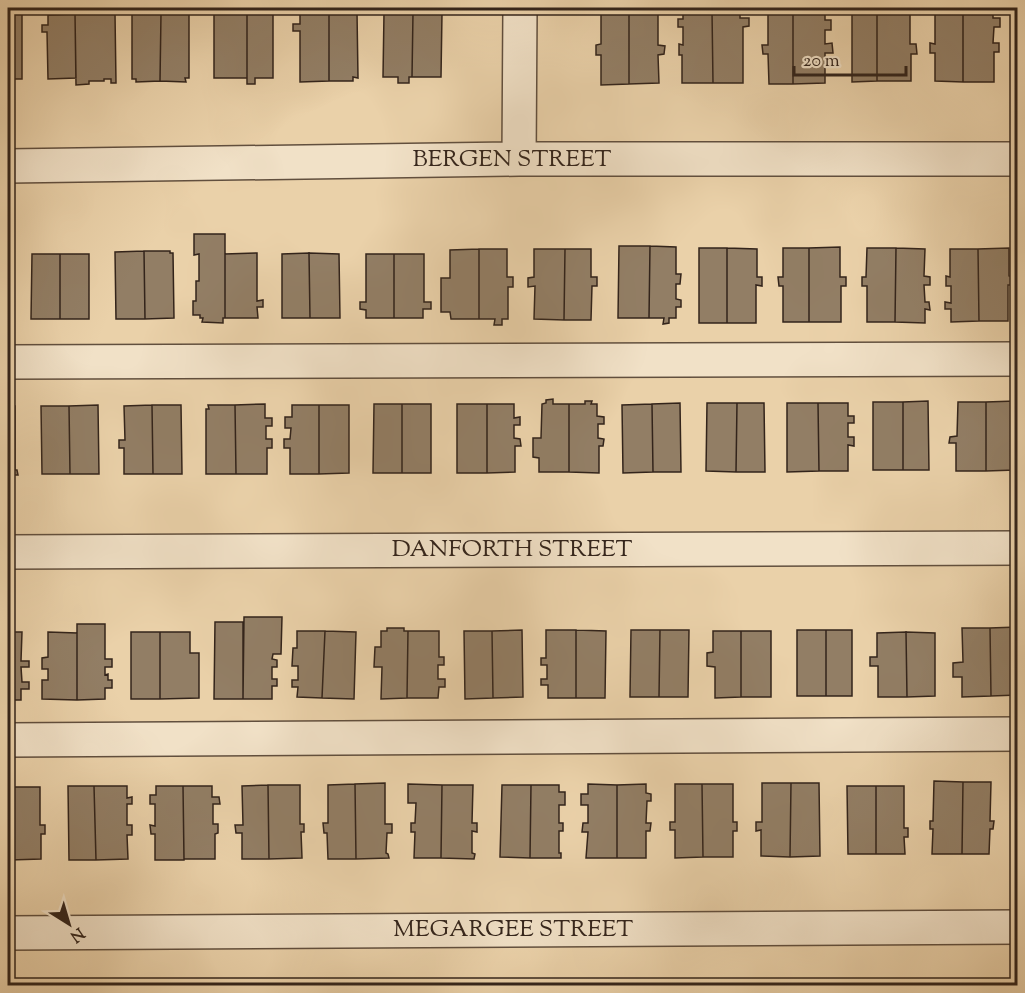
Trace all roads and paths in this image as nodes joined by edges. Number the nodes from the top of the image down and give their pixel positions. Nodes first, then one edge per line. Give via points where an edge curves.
1 (520, 8) edge
2 (519, 159) junction
3 (1017, 159) edge
4 (8, 166) edge
5 (1017, 359) edge
6 (8, 362) edge
7 (1017, 548) edge
8 (8, 552) edge
9 (1017, 734) edge
10 (8, 740) edge
11 (1017, 927) edge
12 (8, 933) edge

1 - 2 street
2 - 3 street, BERGEN STREET
2 - 4 street, BERGEN STREET
5 - 6 street
7 - 8 street, DANFORTH STREET
9 - 10 street
11 - 12 street, MEGARGEE STREET

